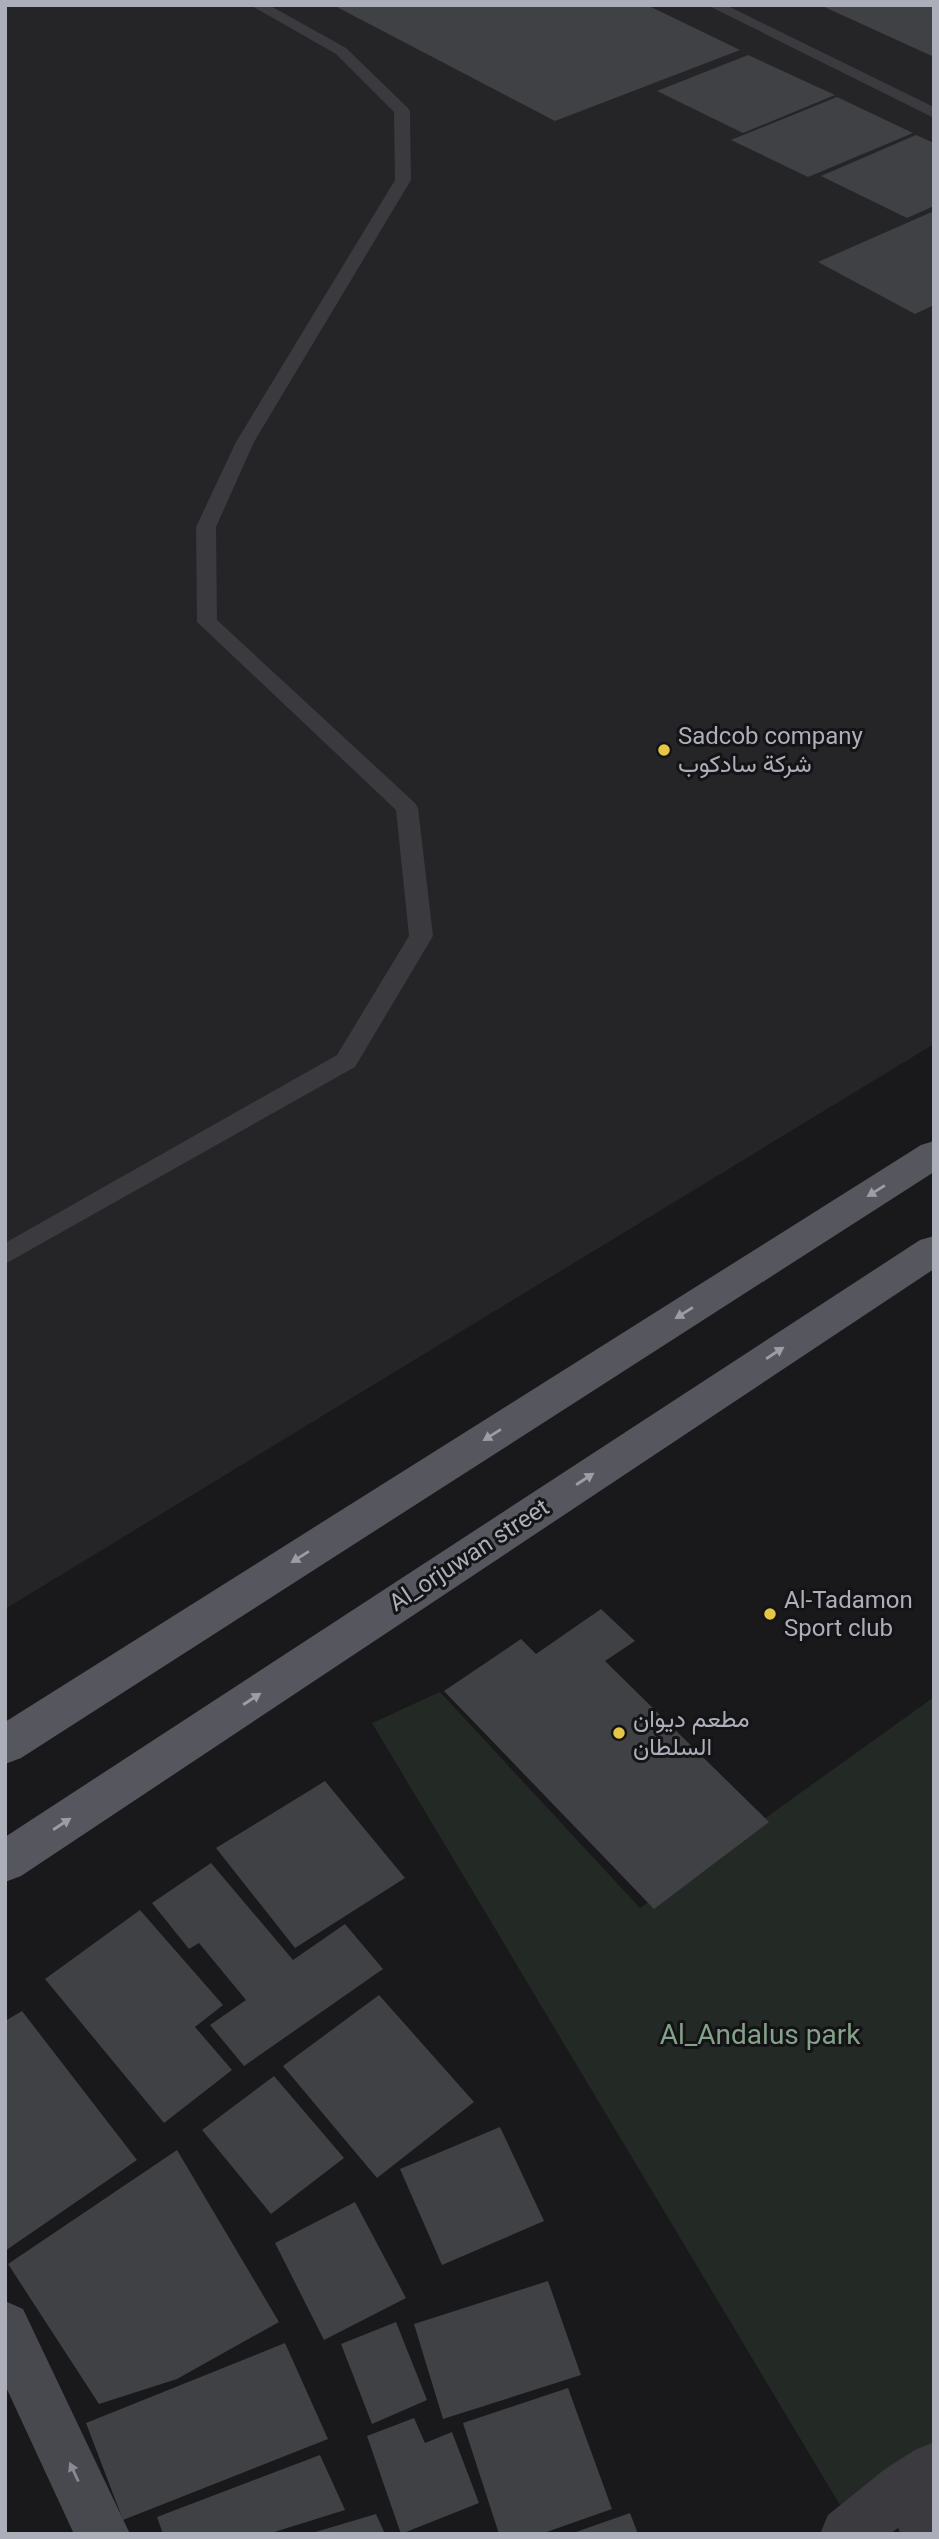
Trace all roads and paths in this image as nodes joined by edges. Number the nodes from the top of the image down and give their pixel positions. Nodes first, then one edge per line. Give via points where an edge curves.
1 (257, 5) edge
2 (714, 5) edge
3 (934, 113) edge
4 (934, 1154) edge
5 (934, 1250) edge
6 (5, 1255) edge
7 (5, 1745) edge
8 (5, 1861) edge
9 (5, 2327) edge
10 (919, 2479) edge
11 (103, 2534) edge
12 (847, 2534) edge
13 (933, 2534) edge

1 - 6 lane via 341,51 402,111 403,180 245,442 206,527 207,622 407,808 421,936 346,1061
2 - 3 lane
4 -> 7 main road
8 -> 5 main road, Al_orjuwan street
11 -> 9 street
10 - 12 street
10 - 13 street

